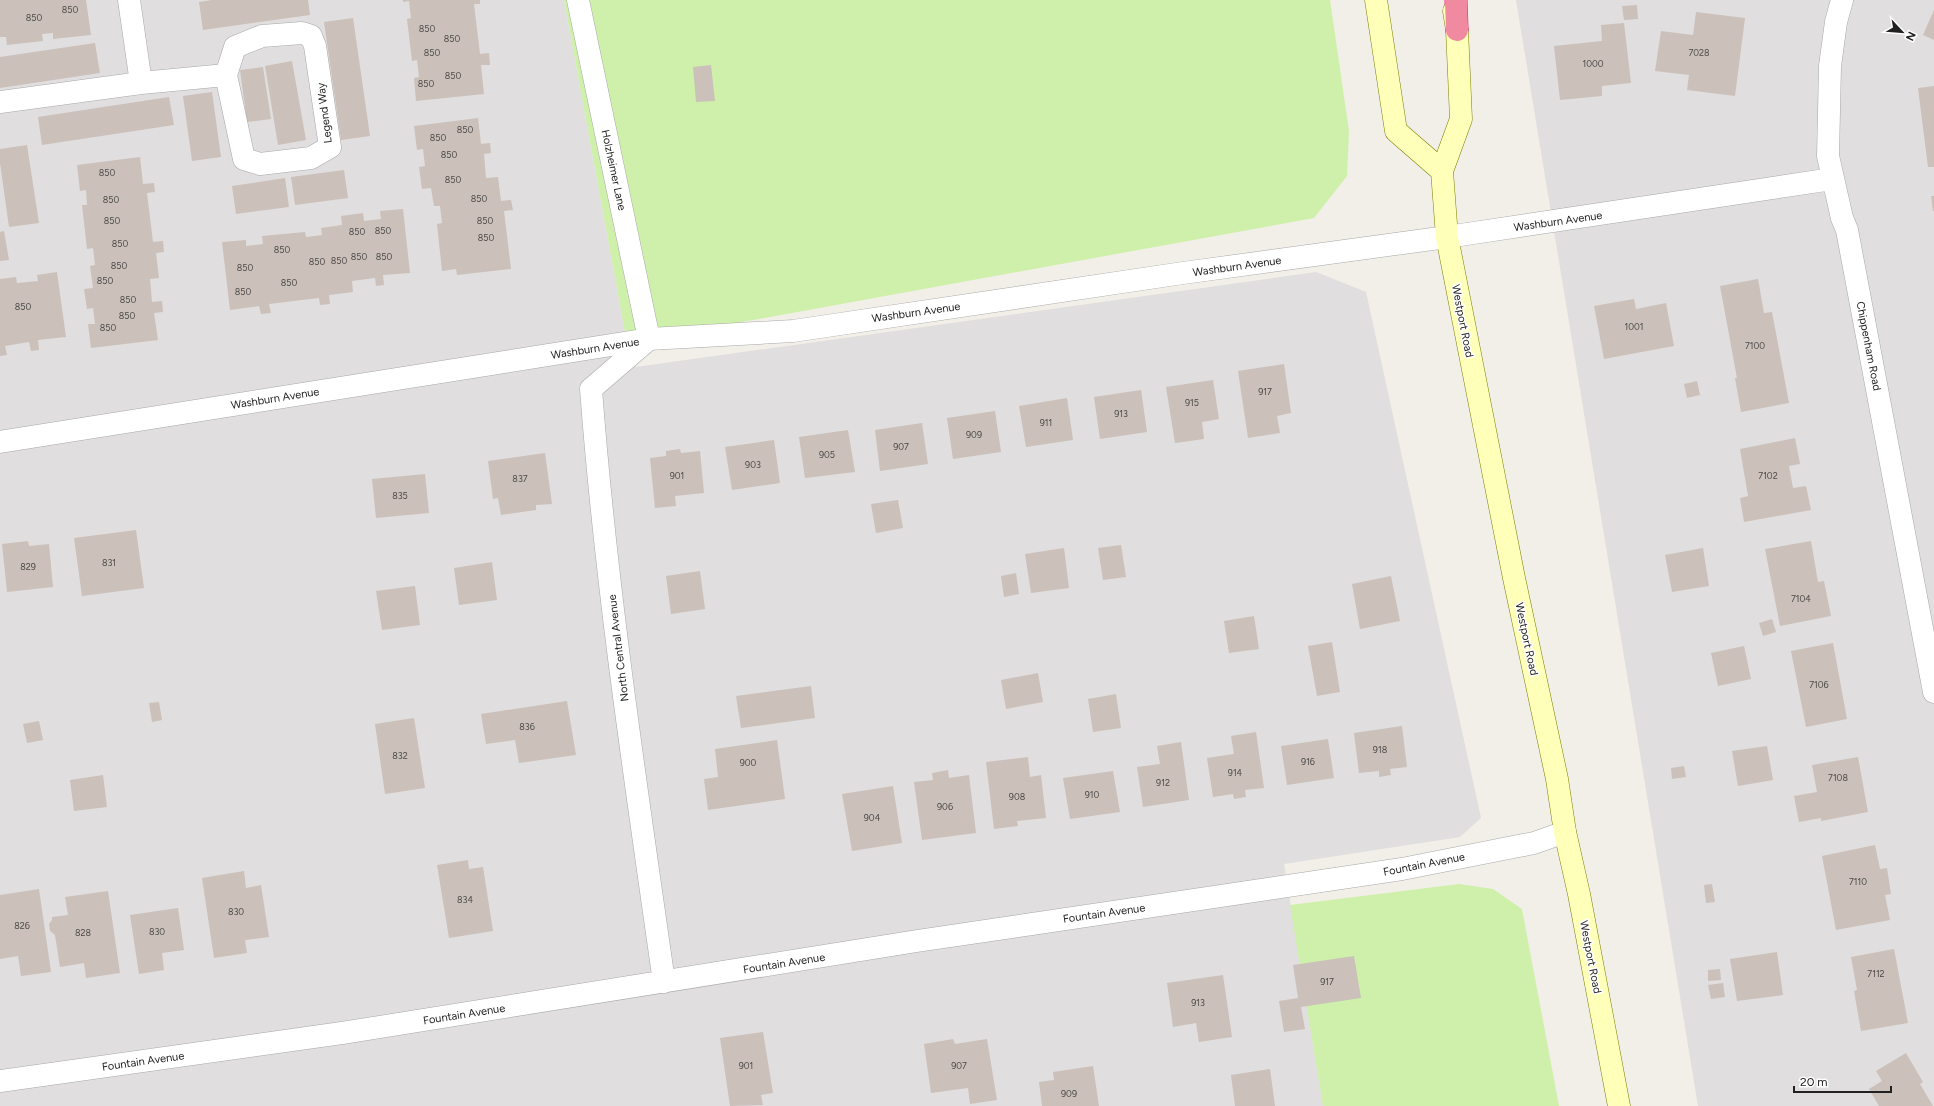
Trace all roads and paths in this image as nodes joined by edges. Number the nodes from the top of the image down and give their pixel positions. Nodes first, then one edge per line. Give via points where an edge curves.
1 (130, 0) edge
2 (578, 0) edge
3 (1376, 0) edge
4 (1452, 0) edge
5 (1456, 0) edge
6 (1842, 0) edge
7 (1457, 30) junction
8 (226, 75) junction
9 (141, 82) junction
10 (0, 102) edge
11 (1442, 171) junction
12 (1832, 179) junction
13 (1447, 237) junction
14 (649, 339) junction
15 (0, 442) edge
16 (1934, 692) edge
17 (1565, 832) junction
18 (664, 982) junction
19 (0, 1081) edge
20 (1619, 1106) edge

1 - 9 street
2 - 14 street, Holzheimer Lane
3 - 11 main road via 1396,131
4 - 7 main road, Westport Road
5 - 7 highway
6 - 12 street, Chippenham Road via 1830,66 1828,156
7 - 11 main road, Westport Road via 1461,119
8 - 8 street, Legend Way via 235,47 262,36 302,33 311,36 315,46 330,147 311,158 260,164 244,159
8 - 9 street
9 - 10 street
11 - 13 main road, Westport Road
12 - 13 street, Washburn Avenue
12 - 16 street, Chippenham Road via 1842,218 1848,230
13 - 14 street, Washburn Avenue via 793,330
13 - 17 main road, Westport Road via 1514,578 1557,779
14 - 15 street, Washburn Avenue
14 - 18 street, North Central Avenue via 591,389 598,486 628,732
17 - 18 street, Fountain Avenue via 1534,843 1402,869 925,940
17 - 20 main road, Westport Road
18 - 19 street, Fountain Avenue via 342,1033

